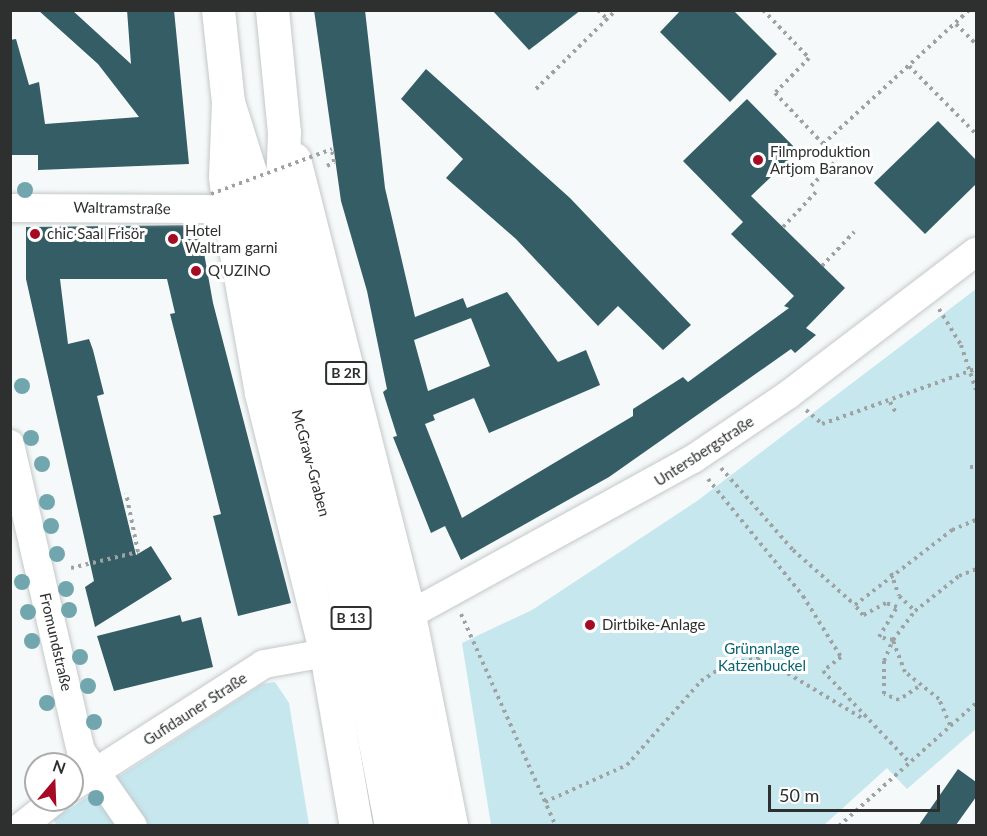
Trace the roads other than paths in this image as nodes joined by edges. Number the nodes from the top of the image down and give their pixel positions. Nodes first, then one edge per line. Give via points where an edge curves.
1 (218, 10) edge
2 (272, 10) edge
3 (228, 102) junction
4 (284, 132) junction
5 (10, 208) edge
6 (230, 220) junction
7 (976, 252) edge
8 (10, 444) edge
9 (409, 615) junction
10 (326, 653) junction
11 (78, 752) edge
12 (84, 780) edge
13 (84, 782) edge
14 (39, 812) edge
15 (22, 825) edge
16 (133, 825) edge
17 (356, 825) edge
18 (391, 825) edge
19 (420, 825) edge
20 (451, 825) edge

1 - 3 main road
2 - 4 main road, B 2R
3 - 6 main road
3 - 18 main road, McGraw-Graben / B 13 via 250,172 276,326 352,622
4 - 9 main road, B 2R via 305,186
4 - 19 main road, McGraw-Graben via 282,189 302,307 381,617
5 - 6 street, Waltramstraße via 206,209
6 - 10 main road via 261,393
7 - 9 street, Untersbergstraße via 788,395 700,454
8 - 11 street, Fromundstraße
9 - 20 main road, B 2R
10 - 12 street, Gufidauner Straße via 264,664
10 - 17 main road
13 - 16 street, Fromundstraße
14 - 15 street

